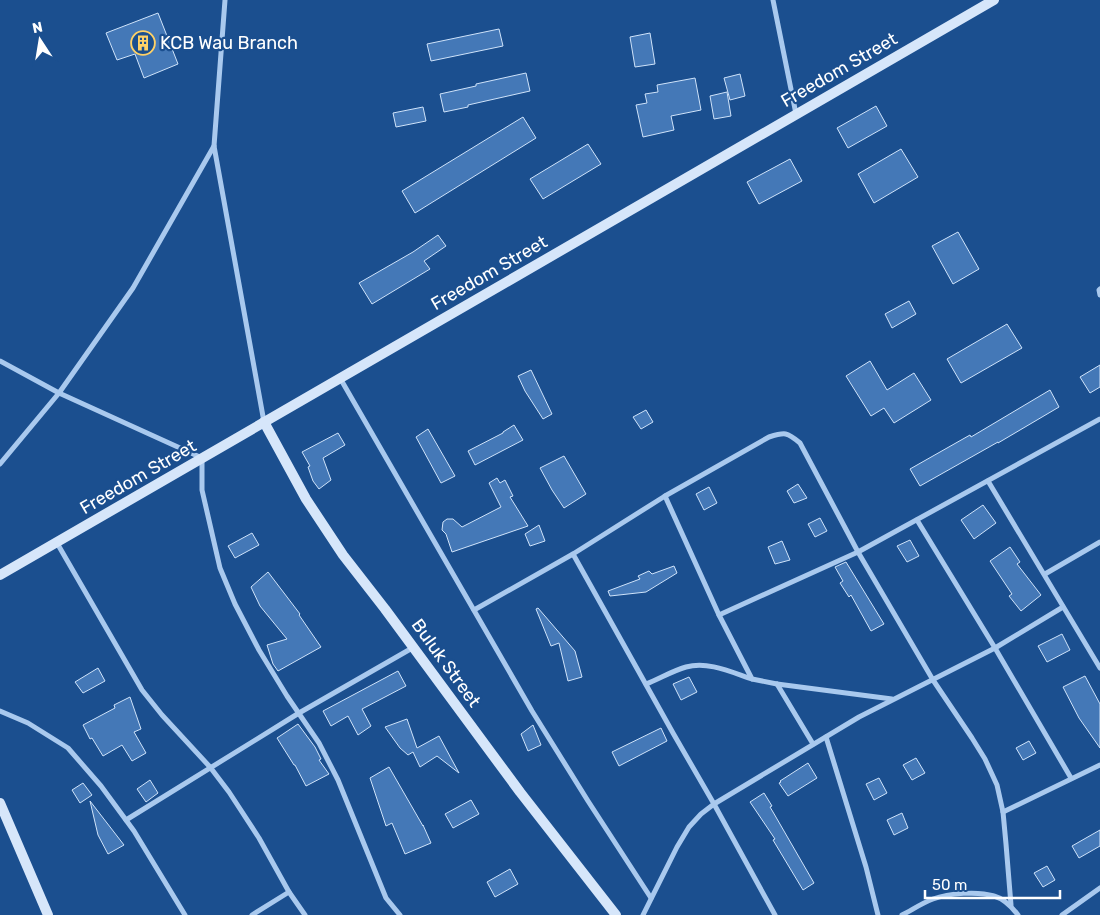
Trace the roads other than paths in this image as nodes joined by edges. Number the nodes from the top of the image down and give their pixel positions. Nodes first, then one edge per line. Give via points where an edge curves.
1 (225, 0) edge
2 (773, 0) edge
3 (994, 0) edge
4 (796, 114) junction
5 (214, 146) junction
6 (1100, 289) edge
7 (1100, 295) edge
8 (0, 361) edge
9 (340, 378) junction
10 (59, 392) junction
11 (1100, 419) edge
12 (264, 422) junction
13 (202, 458) junction
14 (0, 464) edge
15 (988, 481) junction
16 (665, 496) junction
17 (917, 520) junction
18 (1100, 542) edge
19 (57, 543) junction
20 (858, 552) junction
21 (574, 554) junction
22 (1044, 574) junction
23 (0, 575) edge
24 (1063, 607) junction
25 (474, 610) junction
26 (719, 615) junction
27 (414, 647) junction
28 (995, 648) junction
29 (1100, 668) edge
30 (752, 679) junction
31 (933, 680) junction
32 (646, 684) junction
33 (776, 684) junction
34 (892, 699) junction
35 (0, 711) edge
36 (298, 713) junction
37 (826, 737) junction
38 (813, 744) junction
39 (1100, 765) edge
40 (210, 767) junction
41 (1071, 778) junction
42 (0, 803) edge
43 (714, 804) junction
44 (1003, 812) junction
45 (126, 820) junction
46 (1100, 888) edge
47 (289, 892) junction
48 (651, 898) junction
49 (1010, 905) junction
50 (48, 915) edge
51 (185, 915) edge
52 (252, 915) edge
53 (305, 915) edge
54 (400, 915) edge
55 (616, 915) edge
56 (643, 915) edge
57 (775, 915) edge
58 (878, 915) edge
59 (902, 915) edge
60 (1018, 915) edge
61 (1062, 915) edge

1 - 5 street
2 - 4 street
3 - 4 street, Freedom Street
4 - 9 street, Freedom Street
5 - 10 street via 132,288
5 - 12 street
6 - 7 street
8 - 10 street
9 - 12 street, Freedom Street
9 - 25 street
10 - 13 street
10 - 14 street
11 - 15 street
12 - 13 street, Freedom Street
12 - 27 street, Buluk Street via 306,499 343,555
13 - 19 street, Freedom Street
13 - 36 street via 202,490 220,568 259,650
15 - 17 street
15 - 22 street
16 - 20 street via 769,437 781,433 791,435 800,443
16 - 21 street
16 - 26 street
17 - 20 street
17 - 28 street
18 - 22 street
19 - 23 street, Freedom Street
19 - 40 street via 142,690
20 - 26 street
20 - 31 street
21 - 25 street
21 - 32 street
22 - 24 street
24 - 28 street
24 - 29 street
25 - 48 street via 532,710
26 - 30 street
27 - 36 street
27 - 55 street, Buluk Street via 520,792
28 - 31 street
28 - 41 street
30 - 32 street via 715,667 687,667
30 - 33 street
31 - 34 street
31 - 44 street via 985,759 997,785
32 - 43 street
33 - 34 street
33 - 38 street
34 - 37 street
35 - 45 street via 28,723 68,748
36 - 40 street
36 - 54 street via 319,743 338,780 386,898
37 - 38 street
37 - 58 street
38 - 43 street
39 - 41 street
40 - 45 street
40 - 47 street via 230,792
41 - 44 street
42 - 50 street
43 - 48 street via 689,827
43 - 57 street
44 - 49 street
45 - 51 street
46 - 61 street
47 - 52 street
47 - 53 street
48 - 56 street
49 - 59 street via 995,896 952,894 933,899
49 - 60 street

